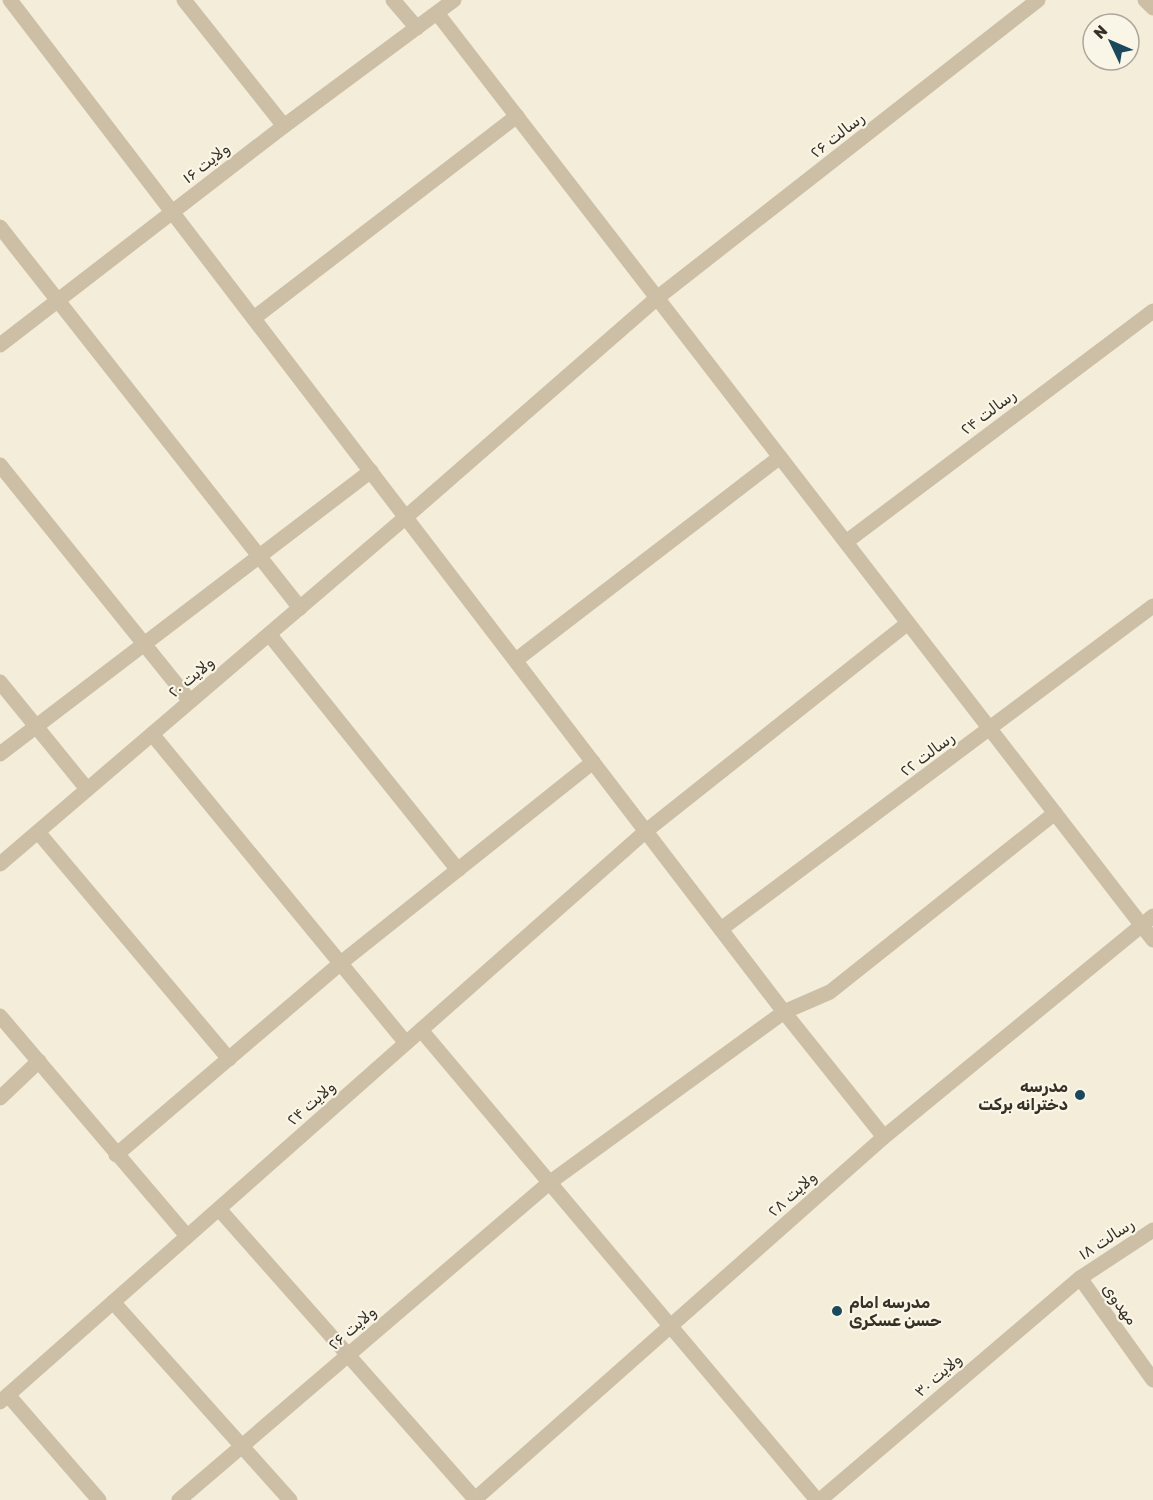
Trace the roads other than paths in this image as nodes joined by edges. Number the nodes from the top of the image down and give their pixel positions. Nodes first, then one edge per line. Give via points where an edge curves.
1 (10, 0) edge
2 (184, 0) edge
3 (393, 0) edge
4 (454, 0) edge
5 (1038, 0) edge
6 (1145, 0) edge
7 (1153, 8) edge
8 (437, 13) junction
9 (417, 28) junction
10 (517, 116) junction
11 (284, 126) junction
12 (172, 212) junction
13 (0, 227) edge
14 (657, 298) junction
15 (58, 300) junction
16 (1153, 311) edge
17 (254, 318) junction
18 (0, 345) edge
19 (780, 457) junction
20 (0, 465) edge
21 (370, 471) junction
22 (406, 517) junction
23 (846, 542) junction
24 (259, 556) junction
25 (1153, 606) edge
26 (300, 608) junction
27 (908, 623) junction
28 (269, 634) junction
29 (144, 644) junction
30 (516, 660) junction
31 (0, 682) edge
32 (190, 701) junction
33 (37, 726) junction
34 (990, 729) junction
35 (152, 734) junction
36 (0, 754) edge
37 (593, 762) junction
38 (87, 789) junction
39 (1055, 813) junction
40 (646, 831) junction
41 (38, 832) junction
42 (0, 864) edge
43 (458, 870) junction
44 (1147, 921) edge
45 (721, 929) junction
46 (1153, 940) edge
47 (342, 962) junction
48 (784, 1012) junction
49 (0, 1016) edge
50 (421, 1030) junction
51 (406, 1043) junction
52 (229, 1059) junction
53 (39, 1061) junction
54 (0, 1098) edge
55 (884, 1137) junction
56 (116, 1155) junction
57 (549, 1183) junction
58 (219, 1209) junction
59 (1153, 1230) edge
60 (187, 1236) junction
61 (1080, 1278) junction
62 (113, 1302) junction
63 (670, 1326) junction
64 (348, 1355) junction
65 (1153, 1380) edge
66 (4, 1398) edge
67 (243, 1446) junction
68 (99, 1500) edge
69 (179, 1500) edge
70 (290, 1500) edge
71 (475, 1500) edge
72 (818, 1500) edge

1 - 12 street
2 - 11 street
3 - 9 street
4 - 8 street, ولایت ۱۶
5 - 14 street, رسالت ۲۶
6 - 7 street
8 - 9 street, ولایت ۱۶
8 - 10 street
9 - 11 street, ولایت ۱۶
10 - 14 street
10 - 17 street
11 - 12 street, ولایت ۱۶
12 - 15 street, ولایت ۱۶
12 - 17 street
13 - 15 street
14 - 19 street
14 - 22 street, رسالت ۲۶
15 - 18 street, ولایت ۱۶
15 - 24 street
16 - 23 street, رسالت ۲۴
17 - 21 street
19 - 23 street
19 - 30 street
20 - 29 street
21 - 22 street
21 - 24 street
22 - 26 street, ولایت ۲۰
22 - 30 street
23 - 27 street
24 - 26 street
24 - 29 street
25 - 34 street, رسالت ۲۲
26 - 28 street, ولایت ۲۰
27 - 34 street
27 - 40 street, ولایت ۲۴
28 - 32 street, ولایت ۲۰
28 - 43 street
29 - 32 street
29 - 33 street
30 - 37 street
31 - 33 street
32 - 35 street, ولایت ۲۰
33 - 36 street
33 - 38 street
34 - 39 street
34 - 45 street, رسالت ۲۲
35 - 38 street, ولایت ۲۰
35 - 47 street
37 - 40 street
37 - 43 street
38 - 41 street, ولایت ۲۰
39 - 44 street
39 - 48 street, ولایت ۲۶ via 830,992
40 - 45 street
40 - 50 street, ولایت ۲۴
41 - 42 street, ولایت ۲۰
41 - 52 street
43 - 47 street
44 - 46 street
44 - 55 street, ولایت ۲۸
45 - 48 street
47 - 51 street
47 - 52 street
48 - 55 street
48 - 57 street, ولایت ۲۶
49 - 53 street
50 - 51 street, ولایت ۲۴
50 - 57 street
51 - 58 street, ولایت ۲۴
52 - 56 street
53 - 54 street
53 - 56 street
55 - 63 street, ولایت ۲۸
56 - 60 street
57 - 63 street
57 - 64 street, ولایت ۲۶
58 - 60 street, ولایت ۲۴
58 - 64 street
59 - 61 street, رسالت ۱۸
60 - 62 street, ولایت ۲۴
61 - 65 street, مهدوی
61 - 72 street, ولایت ۳۰
62 - 66 street, ولایت ۲۴
62 - 67 street
63 - 71 street, ولایت ۲۸
63 - 72 street
64 - 67 street, ولایت ۲۶
64 - 71 street
66 - 68 street
67 - 69 street, ولایت ۲۶
67 - 70 street

